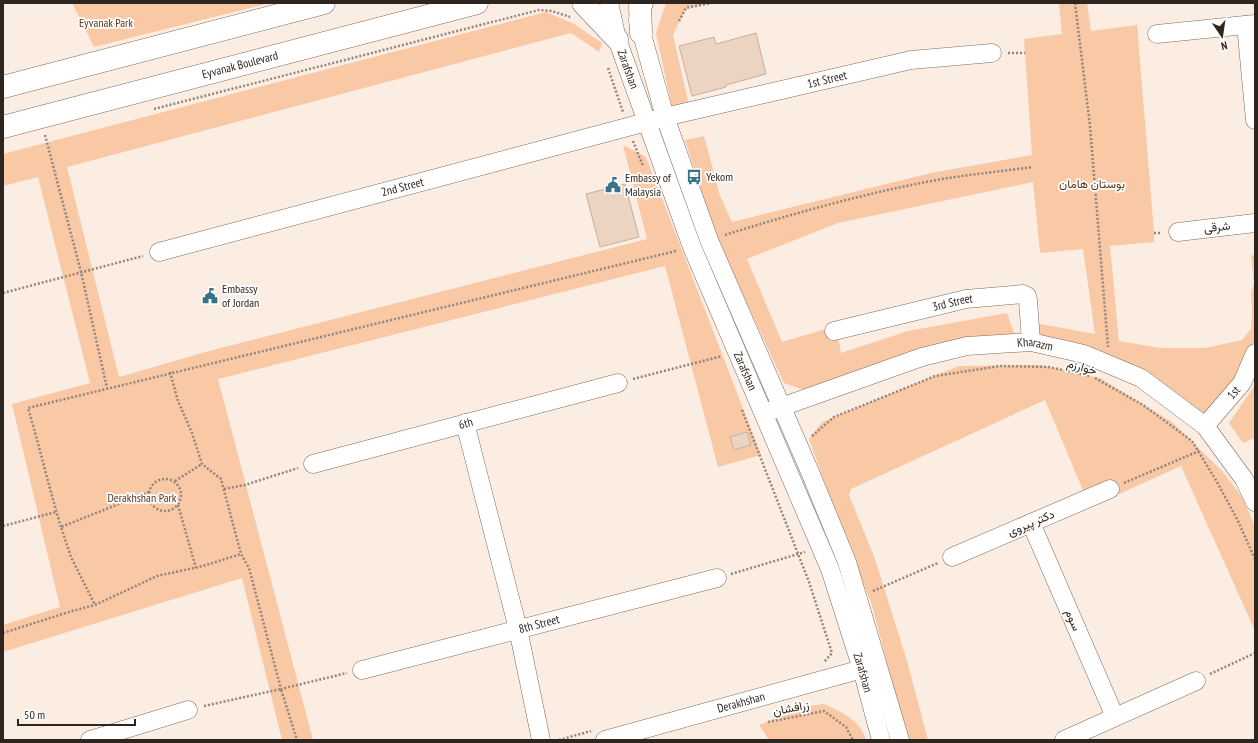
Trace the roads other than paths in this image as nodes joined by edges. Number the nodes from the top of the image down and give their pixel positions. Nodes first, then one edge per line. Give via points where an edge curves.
1 (324, 3) edge
2 (477, 3) edge
3 (609, 3) edge
4 (633, 3) edge
5 (642, 3) edge
6 (577, 10) edge
7 (1250, 24) edge
8 (641, 33) junction
9 (1157, 34) dead end
10 (617, 39) junction
11 (992, 53) dead end
12 (3, 87) edge
13 (665, 117) junction
14 (1255, 120) edge
15 (647, 123) junction
16 (3, 126) edge
17 (1255, 223) edge
18 (1178, 232) dead end
19 (159, 252) road end
20 (834, 331) dead end
21 (1031, 342) junction
22 (1255, 353) edge
23 (618, 383) road end
24 (782, 407) junction
25 (764, 413) junction
26 (465, 423) junction
27 (1205, 426) junction
28 (313, 464) road end
29 (1110, 489) road end
30 (1255, 502) edge
31 (1031, 523) junction
32 (952, 557) road end
33 (717, 578) road end
34 (518, 629) junction
35 (870, 667) junction
36 (362, 670) road end
37 (1196, 681) road end
38 (188, 710) road end
39 (1115, 717) junction
40 (90, 740) edge
41 (541, 740) edge
42 (605, 740) edge
43 (881, 740) edge
44 (900, 740) edge
45 (1064, 740) edge

1 - 12 main road
2 - 16 main road, Eyvanak Boulevard
3 - 10 street, Zarafshan
4 - 8 street, Zarafshan
5 - 8 main road
6 - 10 main road
7 - 9 street
7 - 14 street
8 - 13 street, Zarafshan
10 - 15 street, Zarafshan
11 - 13 street, 1st Street via 911,60
13 - 15 street, 1st Street
13 - 24 street, Zarafshan via 709,240
15 - 19 street, 2nd Street
15 - 25 street, Zarafshan via 692,247
17 - 18 street, شرقی
20 - 21 street, 3rd Street via 966,299 1023,294 1028,300
21 - 24 street, Kharazm via 967,346 922,357
21 - 27 street, Kharazm via 1084,354 1141,378
22 - 27 street, 1st via 1242,384
23 - 26 street, 6th
24 - 25 street, Kharazm
24 - 35 street, Zarafshan via 847,562 858,597
25 - 35 street, Zarafshan
26 - 28 street, 6th
26 - 34 street
27 - 30 street, Kharazm via 1244,479
29 - 31 street, دکتر پیروی
31 - 32 street, دکتر پیروی
31 - 39 street, سوم
33 - 34 street, 8th Street
34 - 36 street, 8th Street
34 - 41 street
35 - 42 street, Derakhshan
35 - 43 street, Zarafshan
35 - 44 street, Zarafshan
37 - 39 street
38 - 40 street
39 - 45 street

